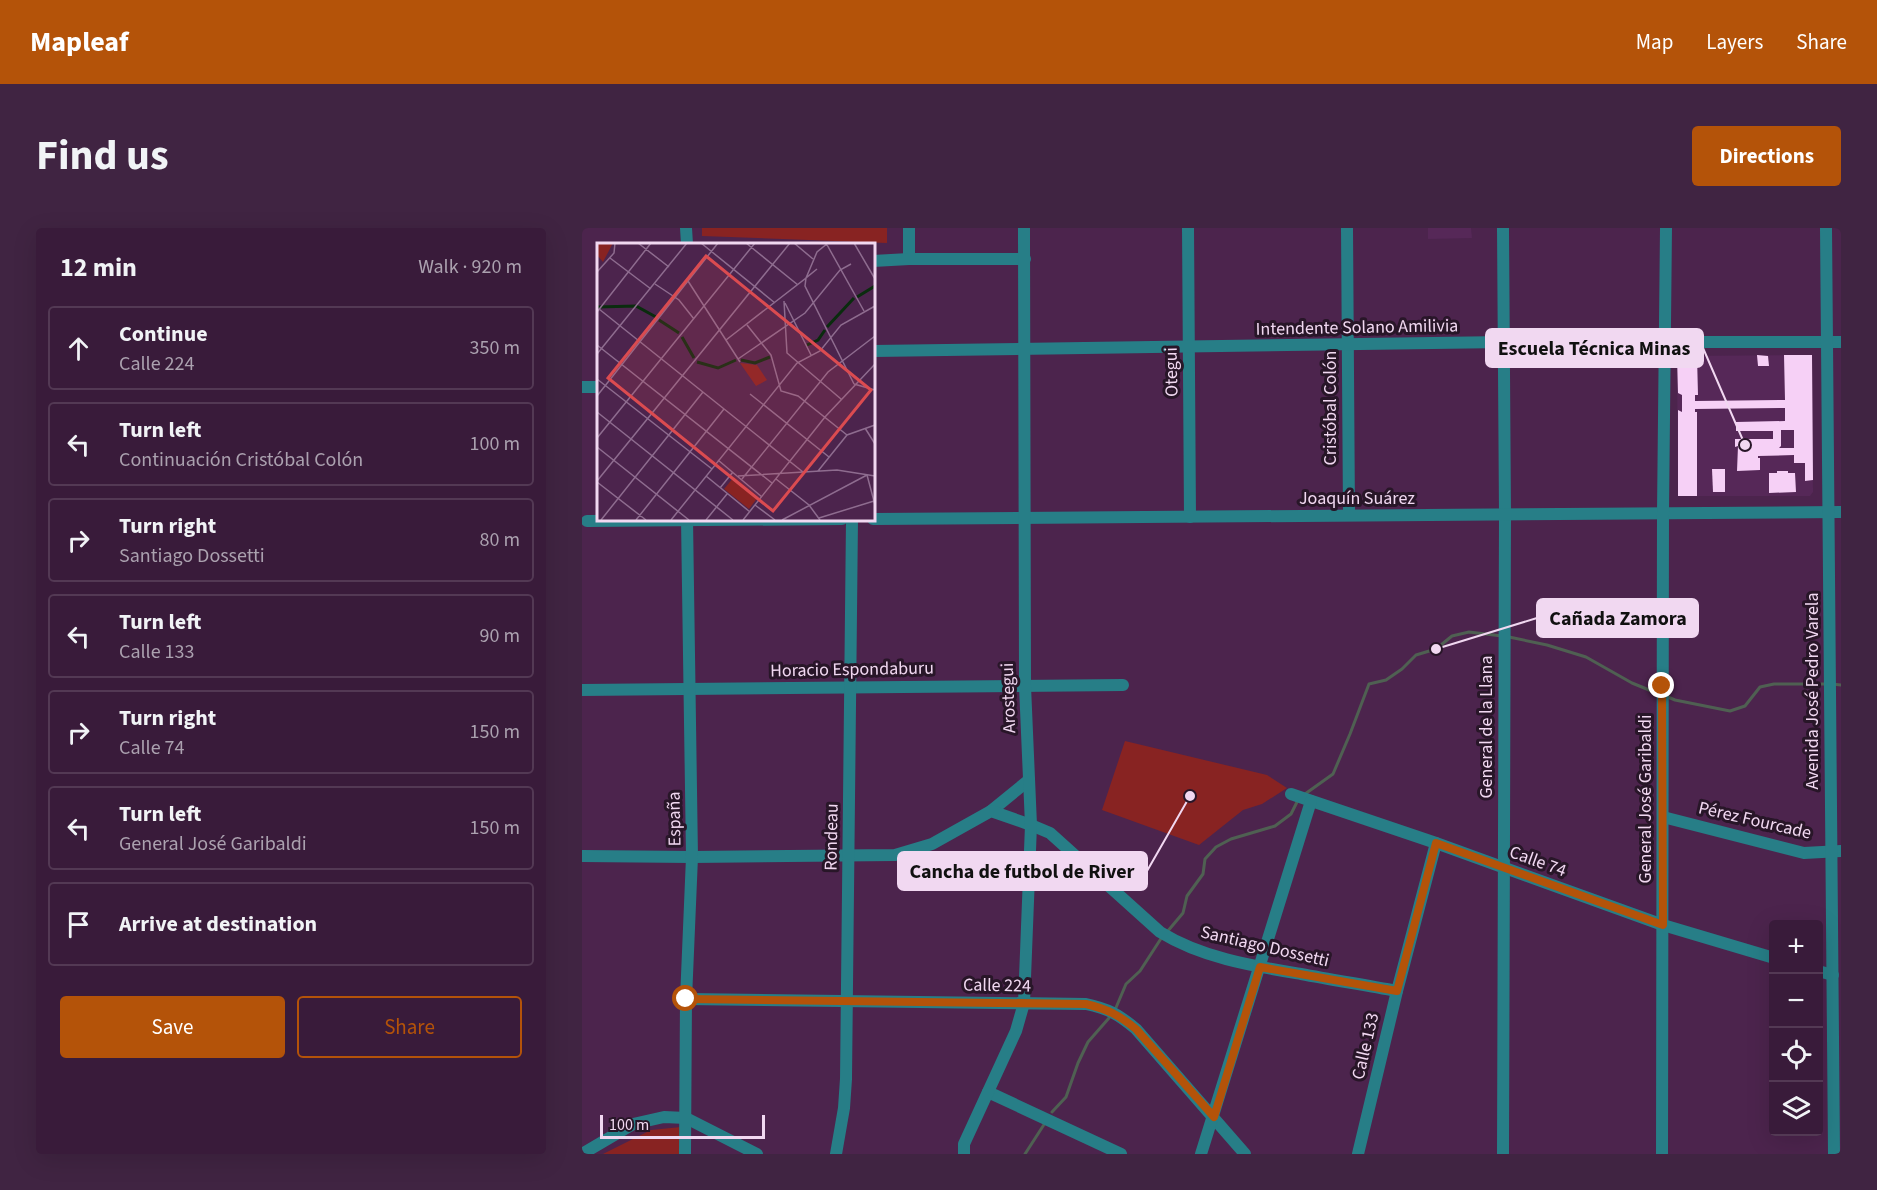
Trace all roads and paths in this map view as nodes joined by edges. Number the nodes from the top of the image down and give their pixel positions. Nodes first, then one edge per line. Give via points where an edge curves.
1 (686, 228) edge
2 (909, 228) edge
3 (1024, 228) edge
4 (1188, 228) edge
5 (1347, 228) edge
6 (1503, 228) edge
7 (1666, 228) edge
8 (1826, 228) edge
9 (687, 243) edge
10 (909, 259) junction
11 (1025, 259) junction
12 (874, 262) edge
13 (1666, 341) junction
14 (1505, 342) junction
15 (1828, 342) junction
16 (1841, 342) edge
17 (1348, 345) junction
18 (1189, 347) junction
19 (1025, 350) junction
20 (874, 351) edge
21 (597, 512) edge
22 (1835, 512) edge
23 (1663, 513) junction
24 (1505, 515) junction
25 (1349, 516) junction
26 (1190, 517) junction
27 (1025, 518) junction
28 (874, 519) edge
29 (687, 520) edge
30 (852, 520) edge
31 (585, 523) edge
32 (1123, 685) dead end
33 (1025, 686) junction
34 (850, 687) junction
35 (690, 689) junction
36 (582, 690) edge
37 (1029, 780) junction
38 (991, 812) junction
39 (1663, 818) junction
40 (1030, 825) junction
41 (1436, 843) junction
42 (1836, 852) edge
43 (582, 856) edge
44 (692, 857) junction
45 (849, 857) junction
46 (1504, 867) junction
47 (1663, 925) junction
48 (1769, 957) edge
49 (1260, 967) junction
50 (1823, 972) edge
51 (1833, 975) junction
52 (1397, 991) junction
53 (686, 999) junction
54 (848, 1000) junction
55 (1024, 1003) junction
56 (988, 1092) junction
57 (1214, 1117) junction
58 (686, 1118) junction
59 (582, 1154) edge
60 (685, 1154) edge
61 (757, 1154) edge
62 (836, 1154) edge
63 (964, 1154) edge
64 (1121, 1154) edge
65 (1201, 1154) edge
66 (1245, 1154) edge
67 (1358, 1154) edge
68 (1503, 1154) edge
69 (1662, 1154) edge
70 (1834, 1154) edge

1 - 9 street
2 - 10 street
3 - 11 street, Arostegui
4 - 18 street, Otegui
5 - 17 street, Cristóbal Colón
6 - 14 street, General de la Llana
7 - 13 street, General José Garibaldi
8 - 15 street, Avenida José Pedro Varela
10 - 11 street
10 - 12 street
11 - 19 street, Arostegui
13 - 14 street, Intendente Solano Amilivia
13 - 15 street, Intendente Solano Amilivia
13 - 23 street, General José Garibaldi
14 - 17 street, Intendente Solano Amilivia
14 - 24 street, General de la Llana
15 - 16 street, Intendente Solano Amilivia
15 - 22 street, Avenida José Pedro Varela
17 - 18 street, Intendente Solano Amilivia
17 - 25 street, Cristóbal Colón
18 - 19 street, Intendente Solano Amilivia
18 - 26 street, Otegui
19 - 20 street, Intendente Solano Amilivia
19 - 27 street, Arostegui
21 - 31 street
22 - 23 street, Joaquín Suárez
22 - 42 street, Avenida José Pedro Varela via 1831,696
23 - 24 street, Joaquín Suárez
23 - 39 street, General José Garibaldi
24 - 25 street, Joaquín Suárez
24 - 46 street, General de la Llana
25 - 26 street, Joaquín Suárez
26 - 27 street, Joaquín Suárez
27 - 28 street, Joaquín Suárez
27 - 33 street, Arostegui
29 - 31 street
29 - 35 street, España
30 - 34 street, Rondeau
32 - 33 street, Horacio Espondaburu
33 - 34 street, Horacio Espondaburu
33 - 37 street, Arostegui
34 - 35 street, Horacio Espondaburu
34 - 45 street, Rondeau
35 - 36 street, Horacio Espondaburu
35 - 44 street, España
37 - 38 street
37 - 40 street, Arostegui
38 - 40 street, Santiago Dossetti
38 - 45 street via 932,844 895,855
39 - 42 street, Pérez Fourcade via 1804,853
39 - 47 street, General José Garibaldi
40 - 49 street, Santiago Dossetti via 1050,834 1168,937 1193,949
40 - 55 street, Arostegui
41 - 46 street, Calle 74
41 - 49 street, Calle 74 via 1302,798
41 - 52 street, Calle 133
42 - 51 street, Avenida José Pedro Varela
43 - 44 street
44 - 45 street
44 - 53 street, España
45 - 54 street, Rondeau
46 - 47 street, Calle 74
46 - 68 street, General de la Llana
47 - 48 street, Calle 74
47 - 69 street, General José Garibaldi
49 - 52 street, Santiago Dossetti
49 - 57 street
50 - 51 street
51 - 70 street, Avenida José Pedro Varela
52 - 67 street, Calle 133
53 - 54 street, Calle 224
53 - 58 street, España
54 - 55 street, Calle 224
54 - 62 street, Rondeau via 844,1108
55 - 56 street, Arostegui via 1016,1031
55 - 57 street, Calle 224 via 1086,1004 1122,1017
56 - 63 street, Arostegui via 964,1144
56 - 64 street
57 - 65 street
57 - 66 street, Calle 224
58 - 59 street via 664,1117 633,1124
58 - 60 street, España
58 - 61 street

